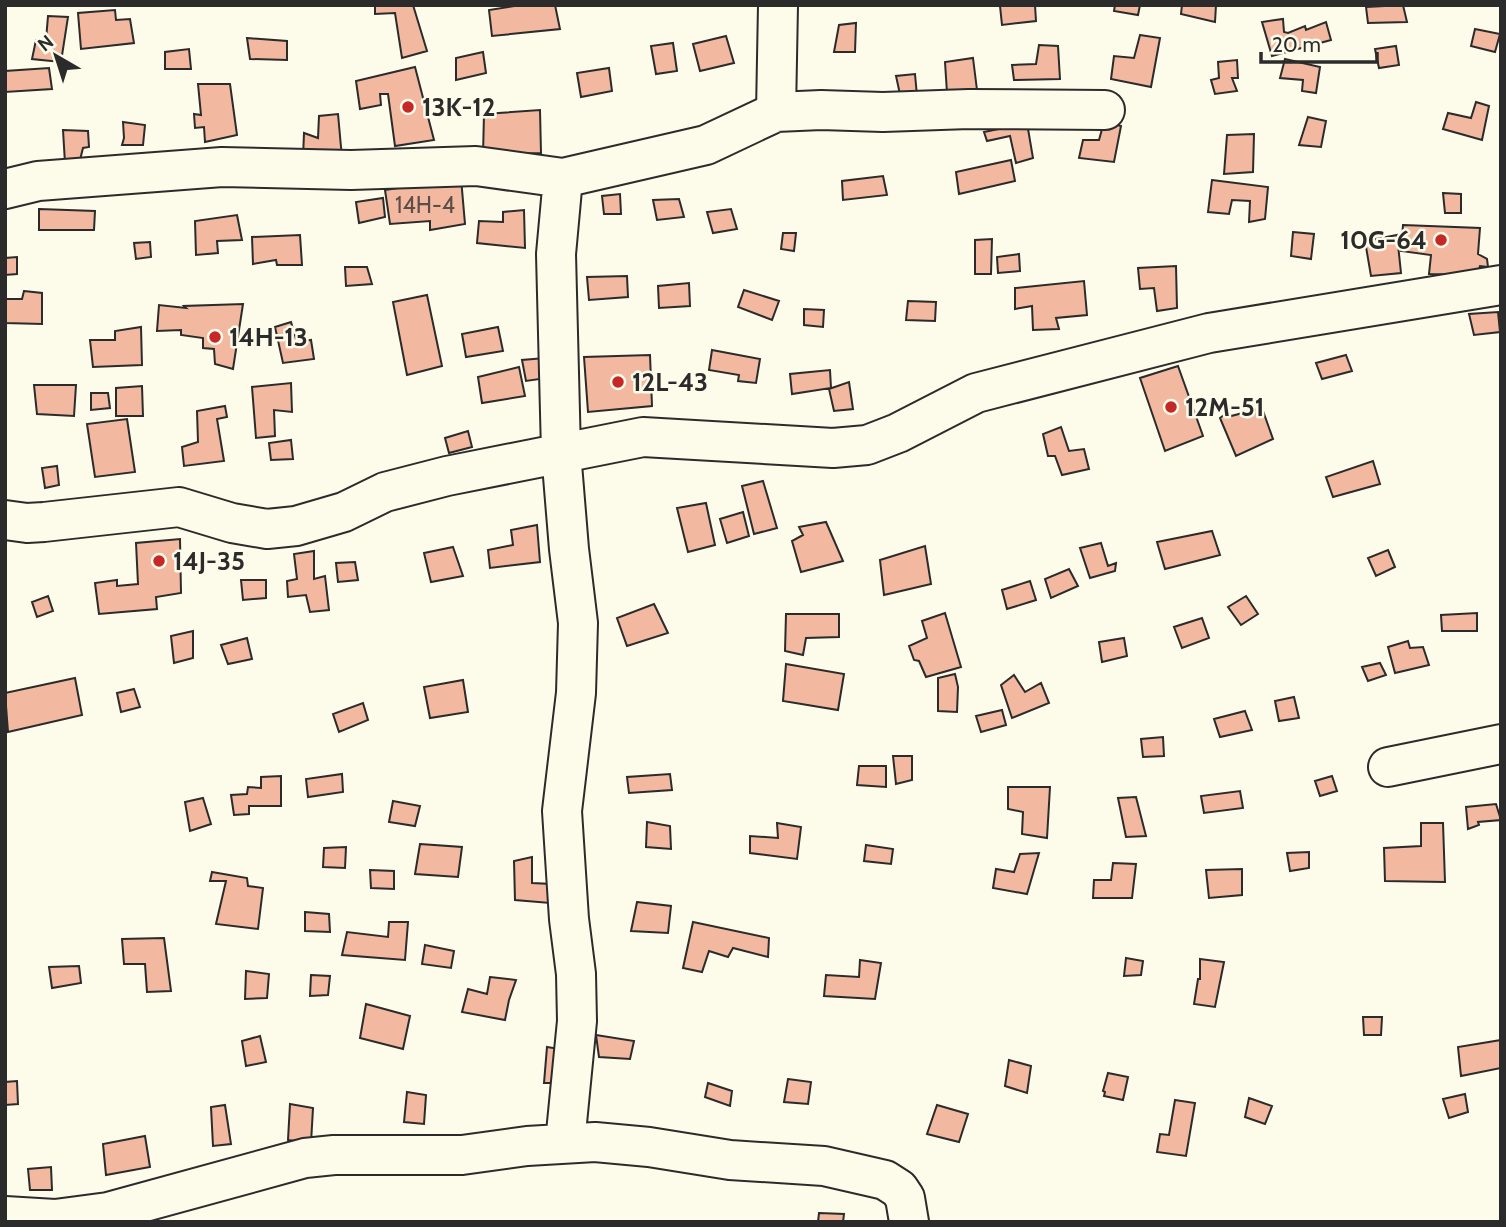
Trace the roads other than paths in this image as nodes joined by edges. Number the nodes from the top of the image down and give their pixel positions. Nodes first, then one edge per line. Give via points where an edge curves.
1 (778, 5) edge
2 (1105, 110) dead end
3 (776, 112) junction
4 (563, 178) junction
5 (5, 189) edge
6 (1501, 285) edge
7 (561, 453) junction
8 (5, 520) edge
9 (1501, 744) edge
10 (1388, 767) dead end
11 (565, 1143) junction
12 (5, 1216) edge
13 (909, 1222) edge

1 - 3 street
2 - 3 street
3 - 4 street via 706,145
4 - 5 street via 476,166 351,170 222,167 38,181
4 - 7 street via 556,254
6 - 7 street via 1209,333 976,393 867,445 833,448 643,437
7 - 8 street via 385,492 344,512 267,530 179,507 35,522
7 - 11 street via 578,623 576,694 562,811 577,1021
9 - 10 street
11 - 12 street via 462,1155 304,1158 108,1212 55,1219
11 - 13 street via 595,1142 730,1160 824,1166 873,1177 899,1189

